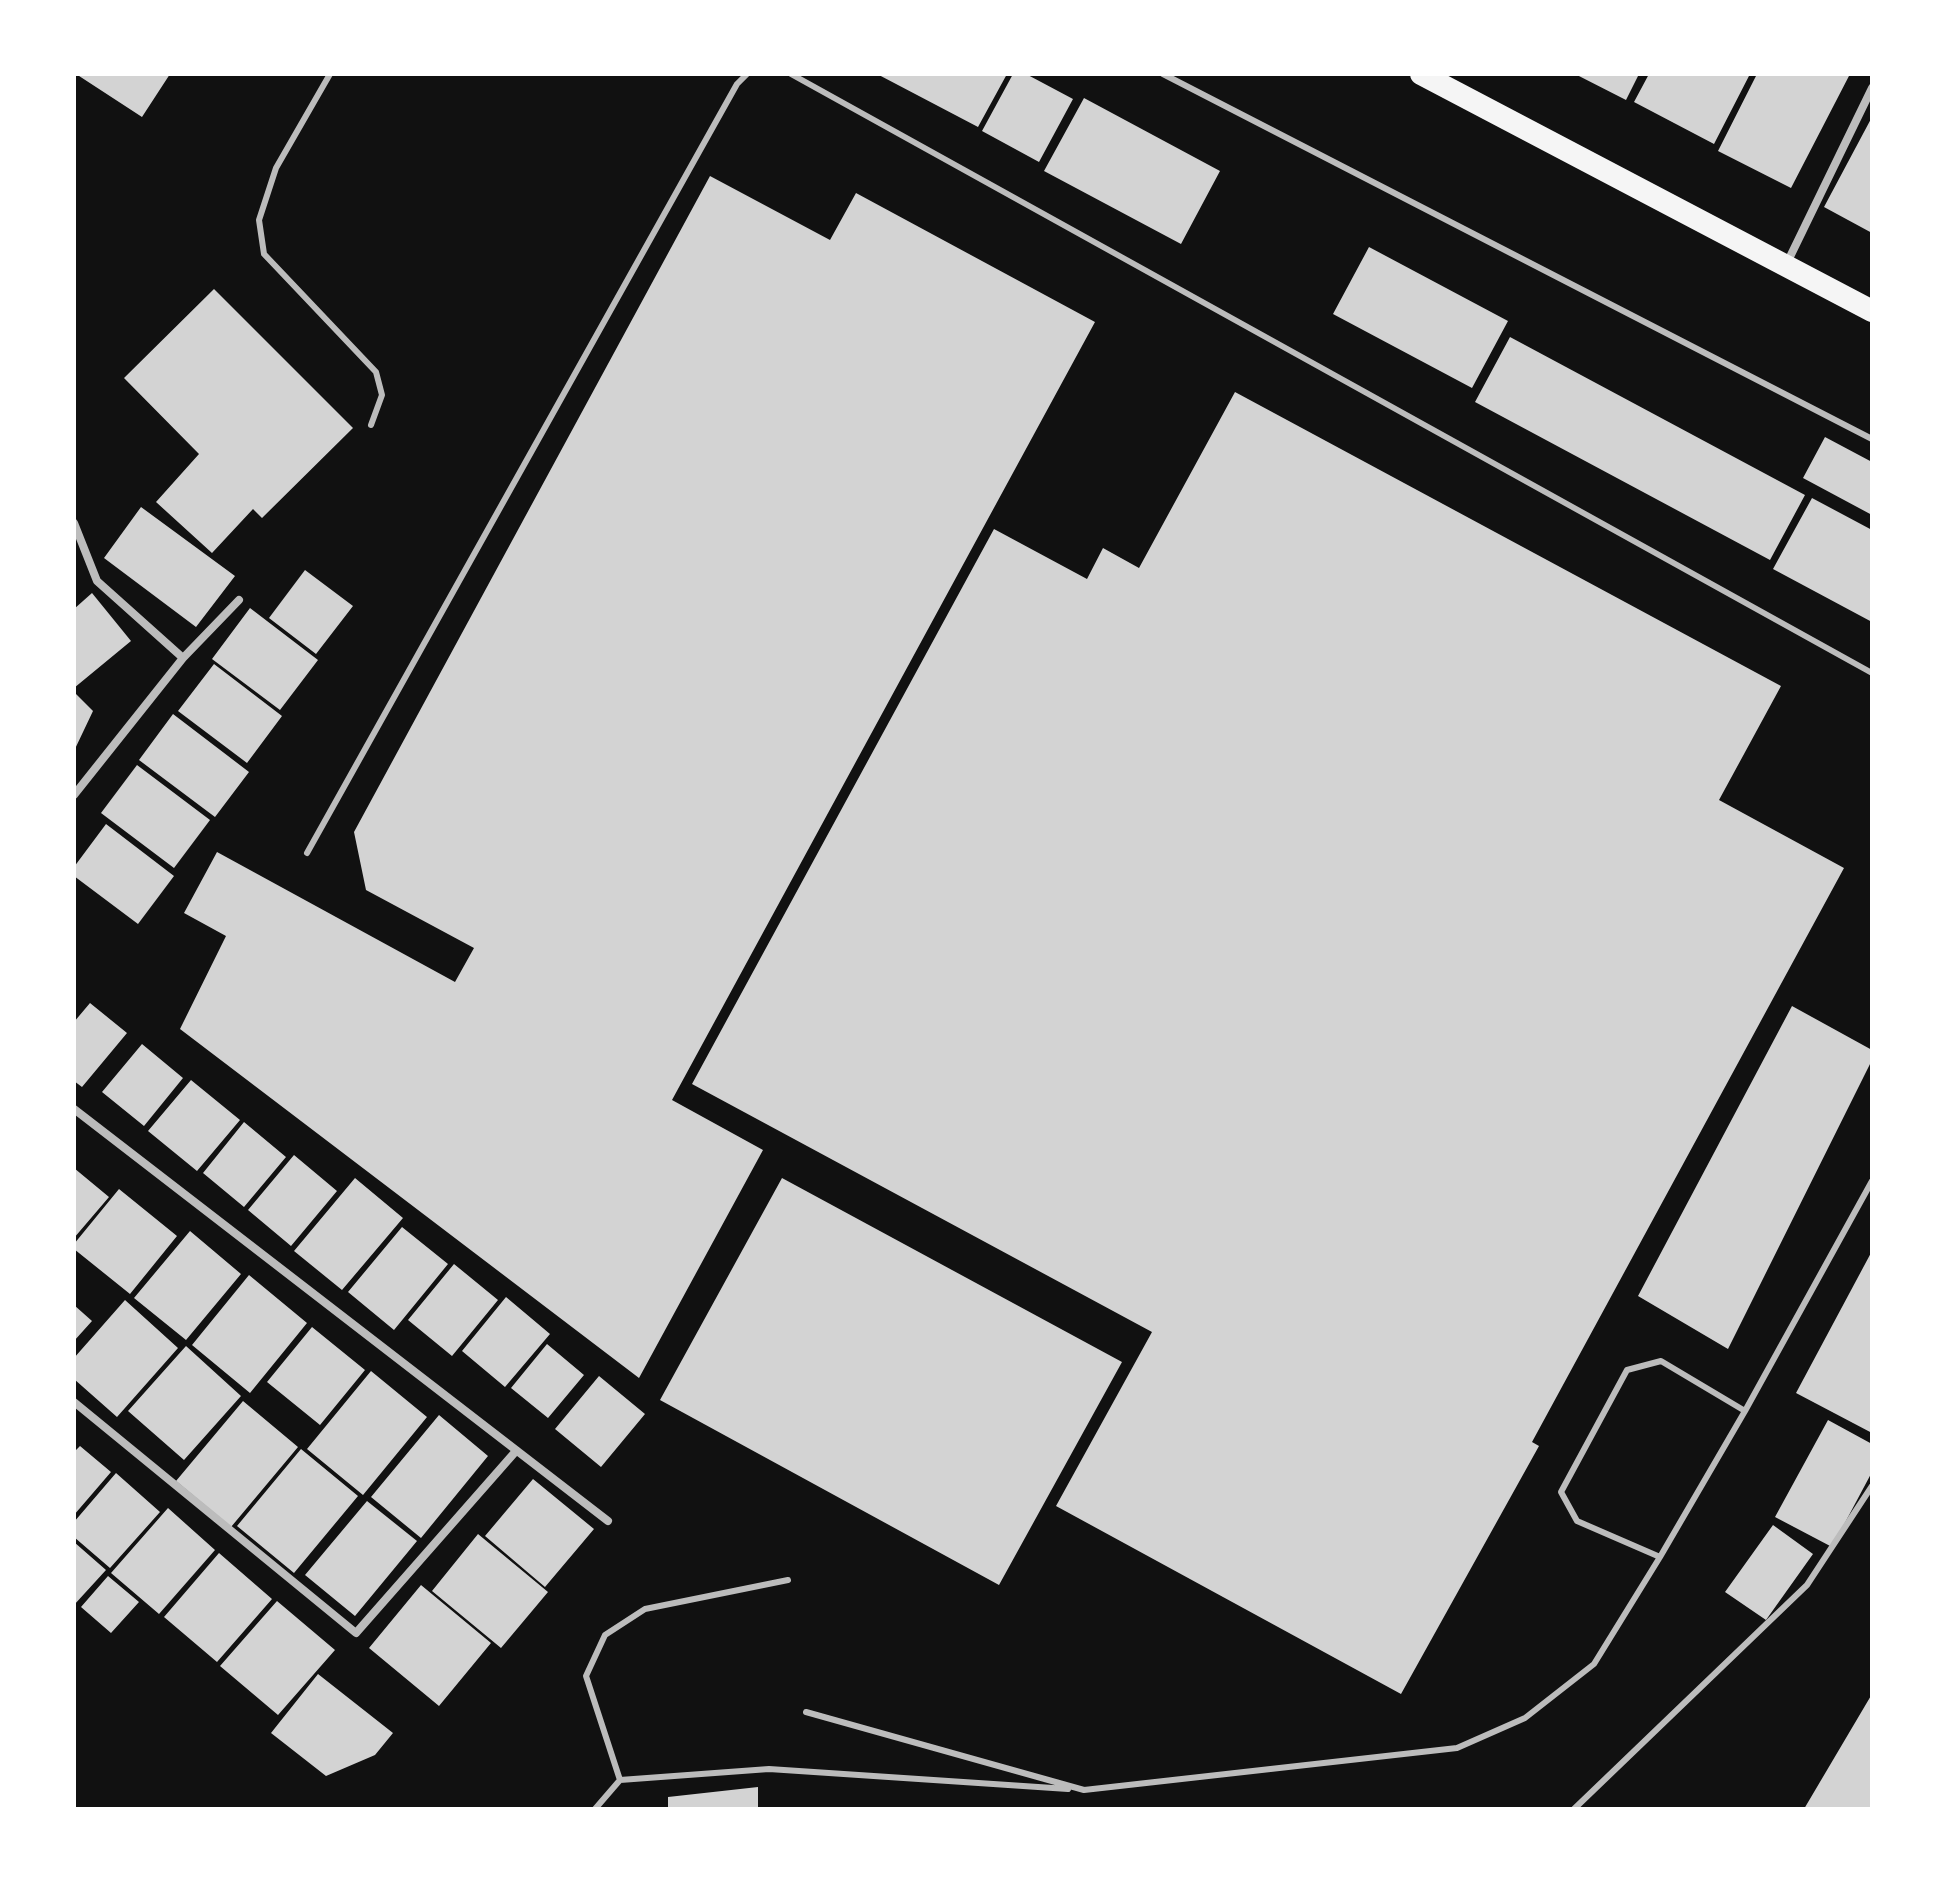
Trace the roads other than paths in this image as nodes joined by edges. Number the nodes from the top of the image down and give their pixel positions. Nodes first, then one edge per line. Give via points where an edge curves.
1 (330, 74) edge
2 (747, 74) edge
3 (791, 74) edge
4 (1163, 74) edge
5 (1421, 74) edge
6 (1872, 88) edge
7 (1785, 266) junction
8 (1872, 311) edge
9 (371, 425) dead end
10 (1872, 439) edge
11 (74, 523) edge
12 (239, 600) dead end
13 (183, 658) junction
14 (1872, 673) edge
15 (74, 795) edge
16 (307, 853) dead end
17 (74, 1109) edge
18 (1872, 1181) edge
19 (74, 1402) edge
20 (1745, 1411) junction
21 (516, 1451) junction
22 (1872, 1486) edge
23 (608, 1521) dead end
24 (1660, 1557) junction
25 (788, 1580) dead end
26 (806, 1712) dead end
27 (620, 1780) junction
28 (1084, 1790) junction
29 (595, 1809) edge
30 (1574, 1809) edge

1 - 9 lane via 276,168 259,220 264,254 376,372 382,395
2 - 16 lane
3 - 14 lane
4 - 10 lane
5 - 7 highway
6 - 7 street
7 - 8 highway
11 - 13 street via 97,581
12 - 13 street
13 - 15 street
17 - 21 street
18 - 20 lane
19 - 21 street via 356,1633
20 - 24 lane
20 - 24 lane via 1661,1361 1627,1370 1561,1492 1577,1521
21 - 23 street
22 - 30 lane via 1807,1585
24 - 28 lane via 1594,1664 1525,1718 1457,1748
25 - 27 lane via 645,1609 605,1635 586,1676
26 - 28 lane
27 - 28 lane via 769,1769
27 - 29 lane

